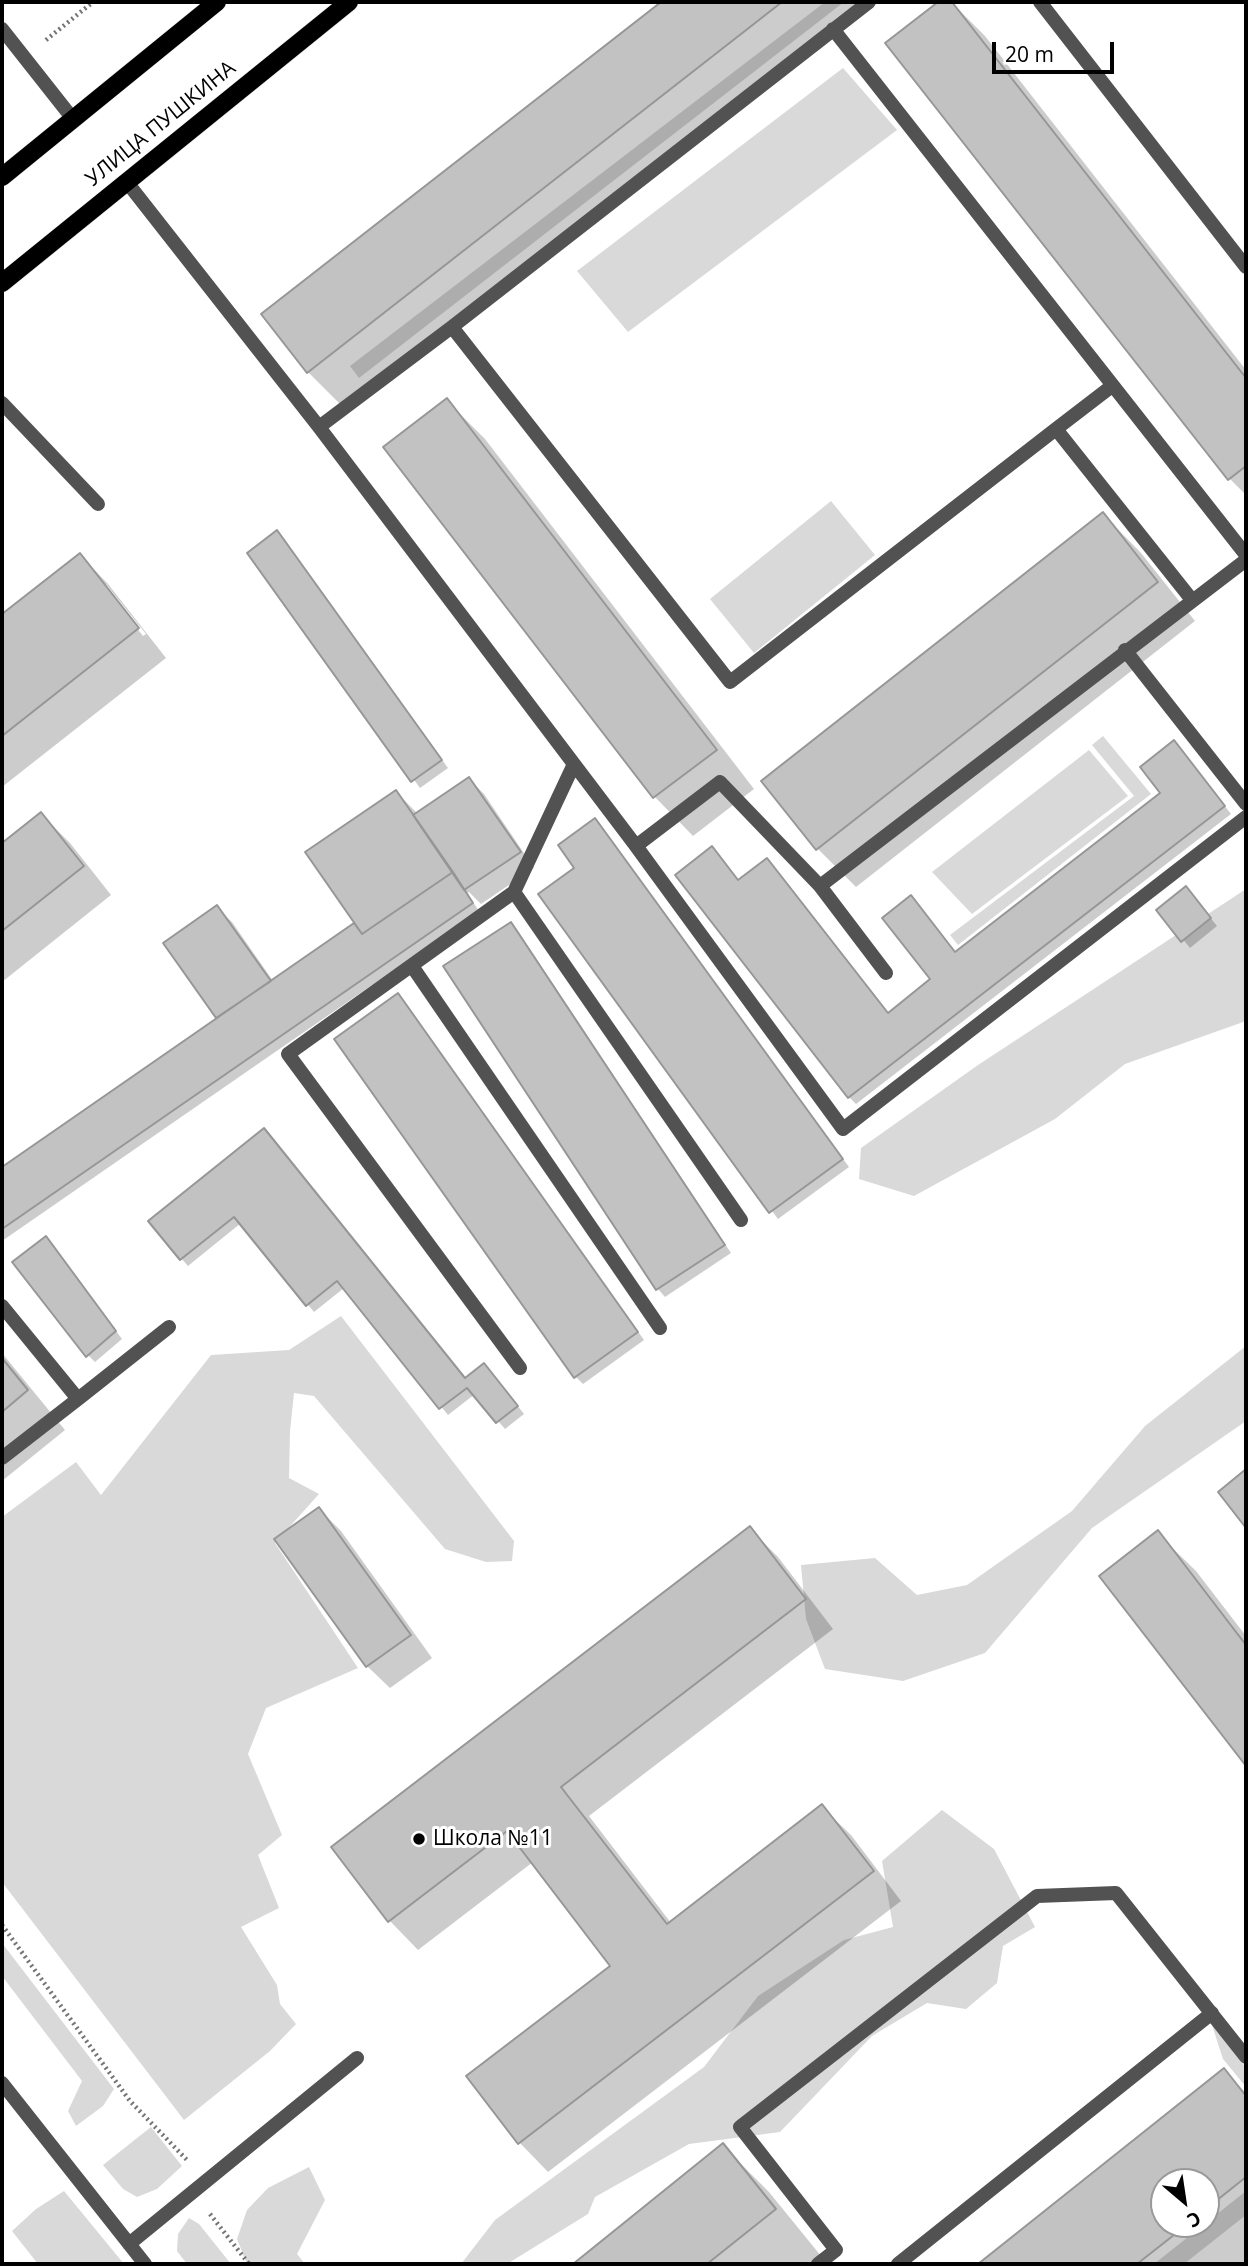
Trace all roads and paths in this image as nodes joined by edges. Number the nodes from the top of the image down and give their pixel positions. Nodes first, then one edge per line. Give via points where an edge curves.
1 (217, 2) edge
2 (349, 2) edge
3 (869, 2) edge
4 (1040, 2) edge
5 (833, 29) junction
6 (2, 30) edge
7 (73, 119) junction
8 (2, 177) edge
9 (126, 181) junction
10 (1246, 267) edge
11 (2, 282) edge
12 (452, 327) junction
13 (1112, 386) junction
14 (2, 403) edge
15 (318, 427) junction
16 (1056, 429) junction
17 (98, 504) dead end
18 (1246, 557) edge
19 (1192, 600) junction
20 (1125, 650) junction
21 (574, 764) junction
22 (1246, 804) edge
23 (1246, 817) edge
24 (636, 846) junction
25 (820, 886) junction
26 (514, 892) junction
27 (412, 965) junction
28 (886, 973) dead end
29 (741, 1220) dead end
30 (2, 1306) edge
31 (169, 1327) dead end
32 (660, 1328) dead end
33 (520, 1368) dead end
34 (78, 1399) junction
35 (2, 1458) edge
36 (2, 1925) edge
37 (1212, 2013) junction
38 (1246, 2057) edge
39 (357, 2058) dead end
40 (2, 2082) edge
41 (207, 2180) junction
42 (193, 2192) junction
43 (129, 2244) junction
44 (145, 2264) edge
45 (249, 2264) edge
46 (818, 2264) edge
47 (898, 2264) edge

1 - 7 main road
2 - 9 main road, УЛИЦА ПУШКИНА
3 - 5 lane
4 - 10 lane
5 - 12 lane
5 - 13 lane
6 - 7 lane
7 - 8 main road
9 - 11 main road, УЛИЦА ПУШКИНА
9 - 15 lane
12 - 15 lane
12 - 16 lane via 730,682
13 - 16 lane
13 - 18 lane
14 - 17 lane
15 - 21 lane
16 - 19 lane
18 - 19 lane
19 - 20 lane
20 - 22 lane
20 - 25 lane
21 - 24 lane
21 - 26 lane
23 - 24 lane via 843,1129
24 - 25 lane via 720,782
25 - 28 lane
26 - 27 lane
26 - 29 lane
27 - 32 lane
27 - 33 lane via 288,1054
30 - 34 lane
31 - 34 lane
34 - 35 lane
36 - 41 path via 130,2101
37 - 38 lane
37 - 46 lane via 1116,1893 1037,1896 740,2127 836,2250
37 - 47 lane
39 - 41 lane
40 - 43 lane
41 - 42 lane
42 - 43 lane
42 - 45 path
43 - 44 lane

